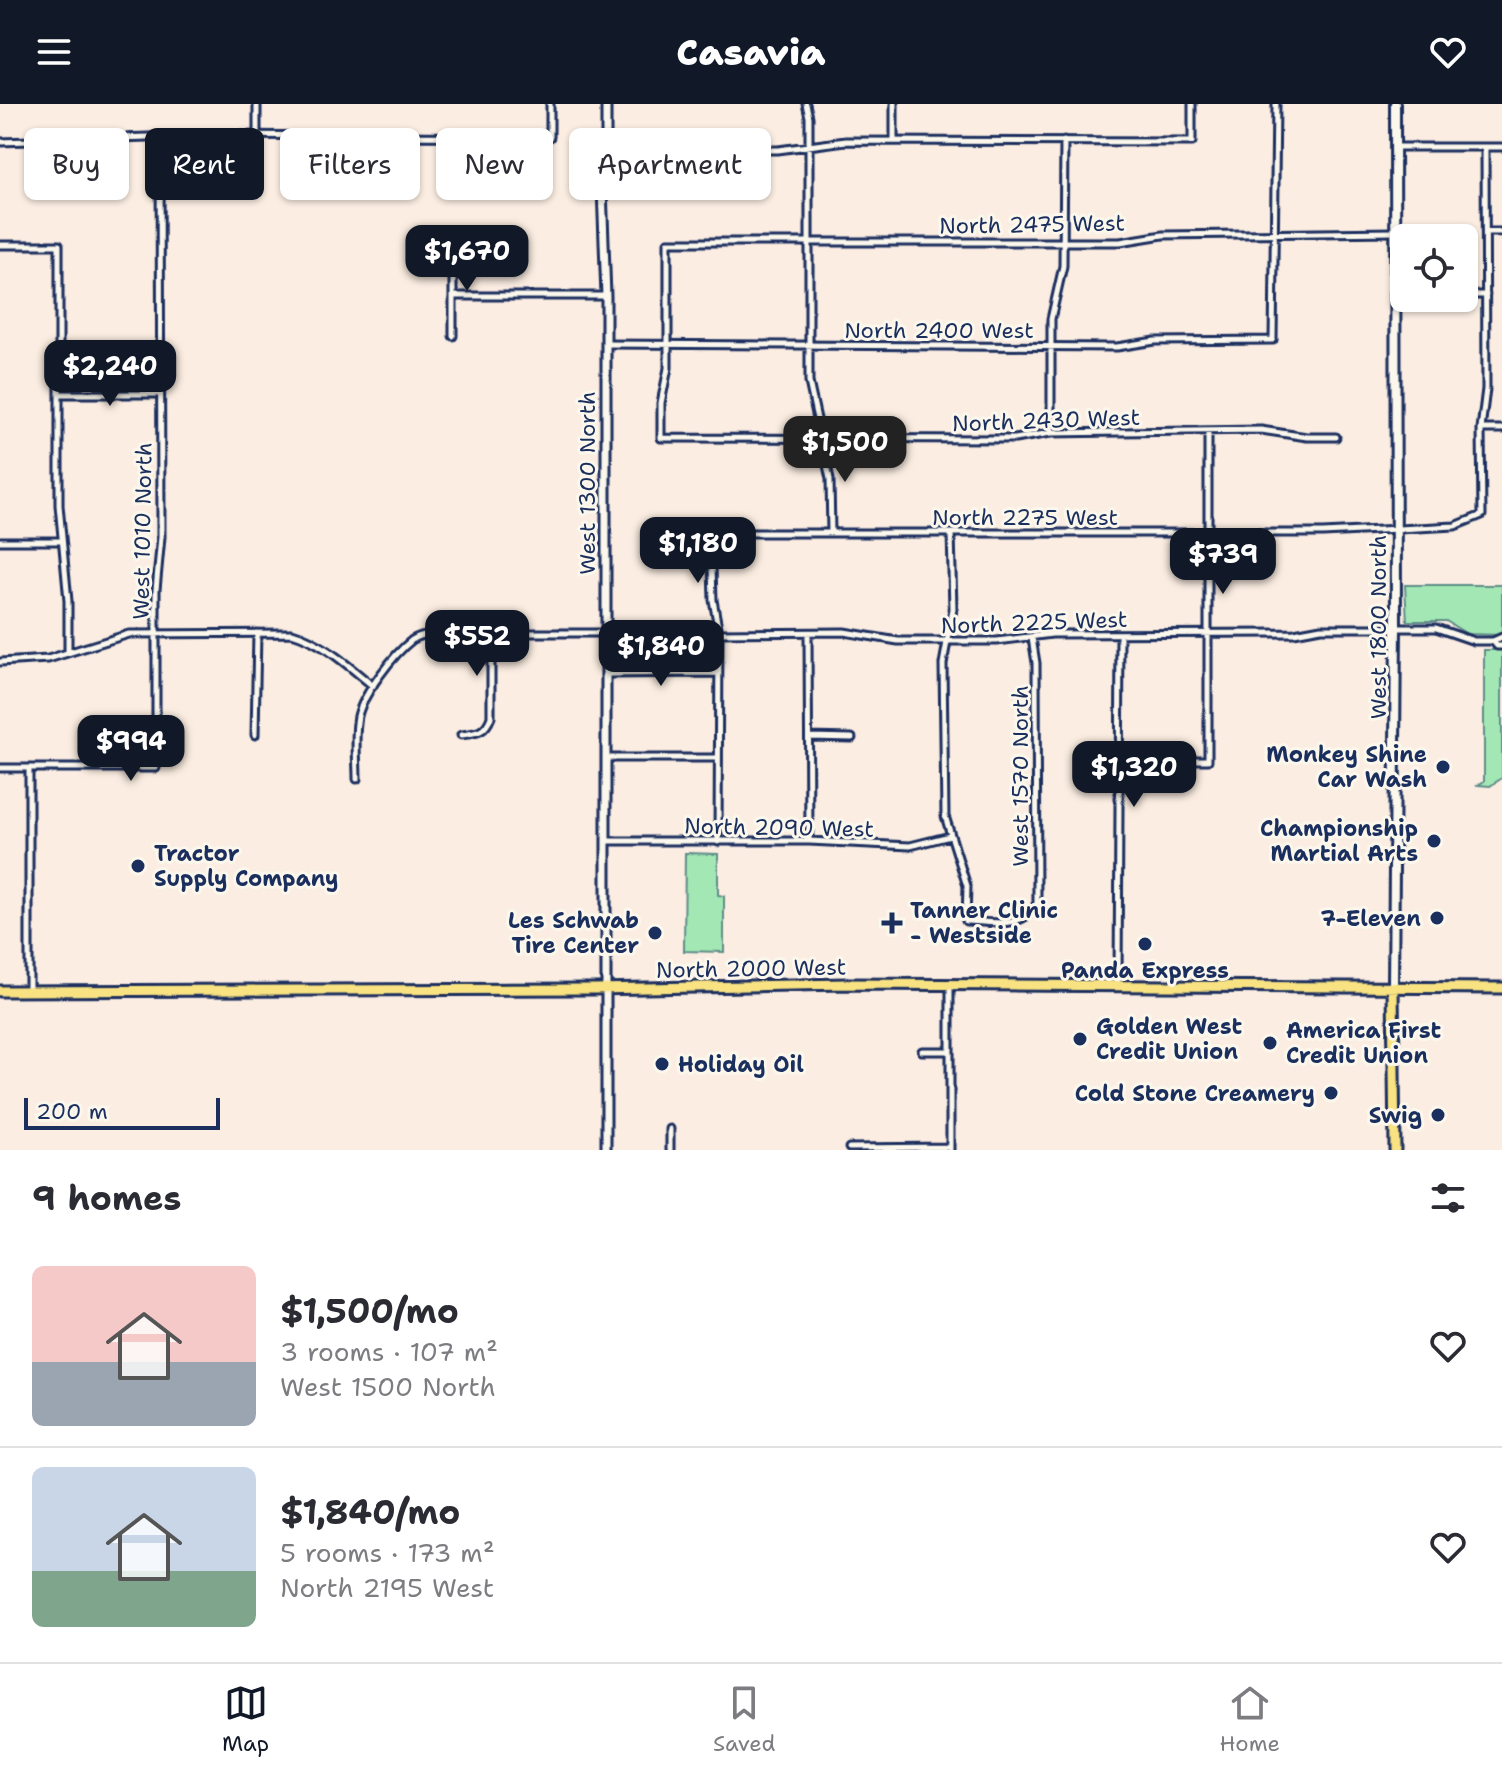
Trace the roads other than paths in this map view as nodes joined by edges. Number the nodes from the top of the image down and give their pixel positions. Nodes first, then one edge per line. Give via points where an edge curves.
1 (257, 104) edge
2 (550, 104) edge
3 (606, 104) edge
4 (806, 104) edge
5 (894, 104) edge
6 (1192, 104) edge
7 (1276, 104) edge
8 (1395, 104) edge
9 (257, 128) edge
10 (606, 128) edge
11 (264, 136) edge
12 (145, 138) edge
13 (894, 141) junction
14 (1064, 141) junction
15 (0, 142) edge
16 (809, 145) junction
17 (1395, 147) junction
18 (1485, 147) junction
19 (1502, 147) edge
20 (771, 150) edge
21 (160, 200) edge
22 (602, 200) edge
23 (1395, 224) edge
24 (1390, 232) edge
25 (1486, 232) junction
26 (1502, 232) edge
27 (1274, 235) junction
28 (809, 242) junction
29 (1063, 242) junction
30 (0, 245) edge
31 (453, 250) dead end
32 (1478, 295) edge
33 (1486, 295) junction
34 (453, 296) junction
35 (606, 296) junction
36 (1400, 312) edge
37 (453, 336) dead end
38 (605, 344) junction
39 (667, 345) junction
40 (809, 346) junction
41 (1051, 346) junction
42 (60, 394) junction
43 (160, 394) junction
44 (1481, 429) junction
45 (1502, 429) edge
46 (1208, 431) junction
47 (1051, 433) junction
48 (1336, 437) dead end
49 (822, 439) junction
50 (1396, 529) junction
51 (657, 533) dead end
52 (831, 533) junction
53 (951, 533) junction
54 (1208, 533) junction
55 (711, 534) junction
56 (0, 541) edge
57 (62, 541) junction
58 (1396, 628) junction
59 (491, 632) junction
60 (156, 633) junction
61 (257, 633) junction
62 (605, 633) junction
63 (719, 633) junction
64 (808, 633) junction
65 (1120, 634) junction
66 (1208, 634) junction
67 (1502, 637) edge
68 (1032, 638) junction
69 (946, 641) junction
70 (1493, 641) junction
71 (1502, 646) edge
72 (68, 652) junction
73 (0, 662) edge
74 (717, 673) junction
75 (605, 674) junction
76 (373, 686) junction
77 (255, 735) dead end
78 (461, 735) dead end
79 (809, 737) junction
80 (852, 738) dead end
81 (606, 758) junction
82 (718, 758) junction
83 (1120, 760) junction
84 (0, 768) edge
85 (29, 768) junction
86 (357, 779) dead end
87 (950, 836) junction
88 (606, 841) junction
89 (809, 841) junction
90 (718, 842) junction
91 (950, 984) junction
92 (1118, 984) junction
93 (1393, 987) junction
94 (606, 988) junction
95 (1502, 988) edge
96 (0, 991) edge
97 (29, 991) junction
98 (922, 1051) dead end
99 (950, 1051) junction
100 (670, 1129) dead end
101 (849, 1148) edge
102 (950, 1149) edge
103 (606, 1150) edge
104 (670, 1150) edge
105 (1395, 1150) edge

1 - 9 street
2 - 11 street via 550,137
3 - 10 street, West 1300 North
4 - 16 street
5 - 13 street
6 - 14 street via 1192,142
7 - 27 street
8 - 17 main road, West 1800 North
12 - 15 street
13 - 14 street
13 - 16 street
14 - 29 street
16 - 20 street
16 - 28 street
17 - 18 street
17 - 23 main road, West 1800 North
18 - 19 street
18 - 25 street
21 - 43 street, West 1010 North
22 - 35 street, West 1300 North
24 - 27 street, North 2475 West
25 - 26 street
25 - 33 street
27 - 29 street, North 2475 West
27 - 41 street, North 2400 West via 1273,340
28 - 29 street, North 2475 West
28 - 39 street, North 2475 West via 668,242
28 - 40 street
29 - 41 street
30 - 42 street via 59,245
31 - 34 street
32 - 33 street
33 - 44 street
34 - 35 street
34 - 37 street
35 - 38 street, West 1300 North
36 - 50 main road, West 1800 North
38 - 39 street, North 2400 West
38 - 62 street, West 1300 North
39 - 40 street, North 2400 West
39 - 49 street, North 2430 West via 661,438
40 - 41 street, North 2400 West
40 - 49 street via 812,399
41 - 47 street
42 - 43 street
42 - 57 street
43 - 60 street, West 1010 North
44 - 45 street
44 - 50 street, North 2275 West via 1482,515 1455,526
46 - 47 street, North 2430 West
46 - 48 street, North 2430 West
46 - 54 street
47 - 49 street, North 2430 West via 1015,439
49 - 52 street via 830,479
50 - 54 street, North 2275 West
50 - 58 main road, West 1800 North
51 - 55 street, North 2275 West
52 - 53 street, North 2275 West
52 - 55 street, North 2275 West
53 - 54 street, North 2275 West
53 - 69 street via 953,609
54 - 66 street
55 - 63 street
56 - 57 street
57 - 72 street
58 - 66 street, North 2225 West
58 - 70 street, North 2225 West via 1436,628 1474,641
58 - 93 main road, West 1800 North
59 - 62 street
59 - 76 street via 419,636
59 - 78 street via 491,717 479,732
60 - 61 street
60 - 72 street via 129,634
60 - 85 street, West 1010 North via 156,768
61 - 76 street via 307,638
61 - 77 street
62 - 75 street, West 1300 North
63 - 64 street, North 2225 West
63 - 74 street
64 - 69 street, North 2225 West
64 - 79 street
65 - 66 street, North 2225 West
65 - 68 street, North 2225 West
65 - 83 street
66 - 83 street via 1208,760
67 - 70 street
68 - 69 street, North 2225 West
68 - 87 street, West 1570 North via 1037,903 1032,913 1011,923 966,921 967,886
69 - 87 street via 945,816
70 - 71 street, North 2225 West
72 - 73 street via 48,659
74 - 75 street
74 - 82 street
75 - 81 street, West 1300 North
76 - 86 street via 358,718
79 - 80 street
79 - 89 street
81 - 82 street
81 - 88 street, West 1300 North
82 - 90 street
83 - 92 street
84 - 85 street
85 - 97 street
87 - 89 street, North 2090 West via 910,846
88 - 90 street, North 2090 West
88 - 94 street, West 1300 North
89 - 90 street, North 2090 West
91 - 92 main road, North 2000 West
91 - 94 main road, North 2000 West
91 - 99 street
92 - 93 main road, North 2000 West
93 - 95 main road, North 2000 West
93 - 105 main road, West 1800 North
94 - 97 main road, North 2000 West
94 - 103 street, West 1300 North
96 - 97 main road, North 2000 West
98 - 99 street
99 - 102 street
100 - 104 street
101 - 102 street

